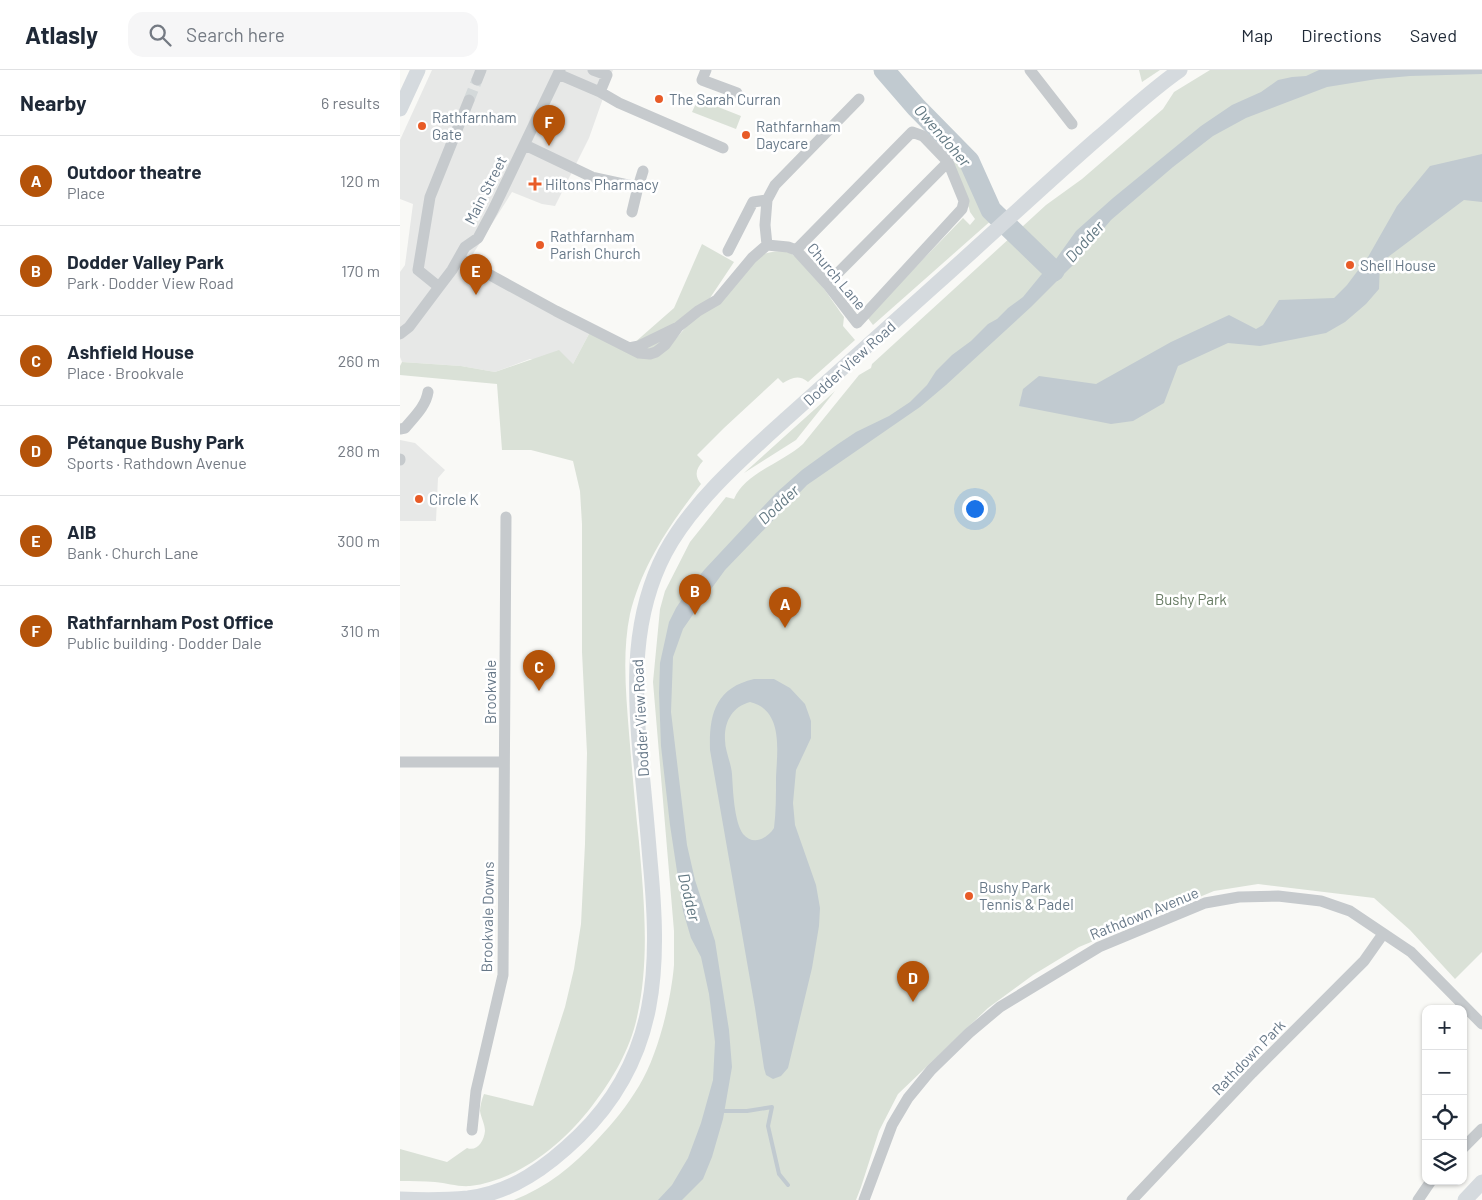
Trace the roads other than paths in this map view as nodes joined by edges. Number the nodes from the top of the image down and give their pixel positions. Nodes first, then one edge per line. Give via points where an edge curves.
1 (418, 70) edge
2 (593, 70) edge
3 (706, 70) edge
4 (1030, 70) edge
5 (1180, 70) edge
6 (559, 72) edge
7 (600, 92) junction
8 (737, 94) dead end
9 (859, 99) dead end
10 (469, 100) tunnel mouth
11 (400, 109) edge
12 (1072, 124) dead end
13 (525, 145) junction
14 (723, 148) dead end
15 (948, 162) junction
16 (643, 171) dead end
17 (638, 187) junction
18 (767, 200) junction
19 (632, 212) dead end
20 (767, 245) junction
21 (796, 250) junction
22 (728, 251) dead end
23 (459, 258) junction
24 (827, 284) junction
25 (439, 287) junction
26 (400, 334) edge
27 (428, 392) dead end
28 (400, 429) edge
29 (506, 517) dead end
30 (400, 762) edge
31 (504, 762) junction
32 (1383, 934) junction
33 (1482, 1024) edge
34 (1482, 1129) edge
35 (472, 1130) dead end
36 (1467, 1144) edge
37 (1482, 1182) edge
38 (1428, 1185) edge
39 (400, 1199) edge
40 (864, 1200) edge
41 (1132, 1200) edge
42 (1418, 1200) edge
43 (1465, 1200) edge

1 - 11 main road
2 - 7 street via 607,75
3 - 8 street via 702,80
4 - 12 street
5 - 39 main road, Dodder View Road via 1131,109 750,452 676,534 658,568 640,625 636,674 655,929 654,976 639,1044 616,1090 596,1118 544,1167 496,1192 468,1198
6 - 7 street
6 - 13 street, Main Street
7 - 14 street
9 - 18 street via 775,185
10 - 25 street via 430,197 418,270
13 - 17 street via 592,177
13 - 23 street, Main Street via 481,233 465,247
15 - 21 street via 923,136 912,132
15 - 24 street
15 - 24 street, Church Lane via 964,201 962,209 857,323
16 - 17 street
17 - 19 street
18 - 20 street
18 - 22 street via 753,202
20 - 21 street, Church Lane
20 - 23 street via 717,300 698,311 678,328 665,345 650,354 629,348
21 - 24 street, Church Lane
23 - 25 street, Main Street
25 - 26 street, Main Street
27 - 28 street via 422,407 405,428
29 - 31 street, Brookvale
30 - 31 street
31 - 35 street, Brookvale Downs via 503,975 476,1091
32 - 33 street, Rathdown Avenue via 1411,952
32 - 40 street, Rathdown Avenue via 1350,911 1321,901 1278,896 1239,897 1205,903 1099,947 1000,1007 931,1070 908,1098 892,1125
32 - 41 street, Rathdown Park via 1364,961
34 - 36 street
37 - 43 main road
38 - 42 street

